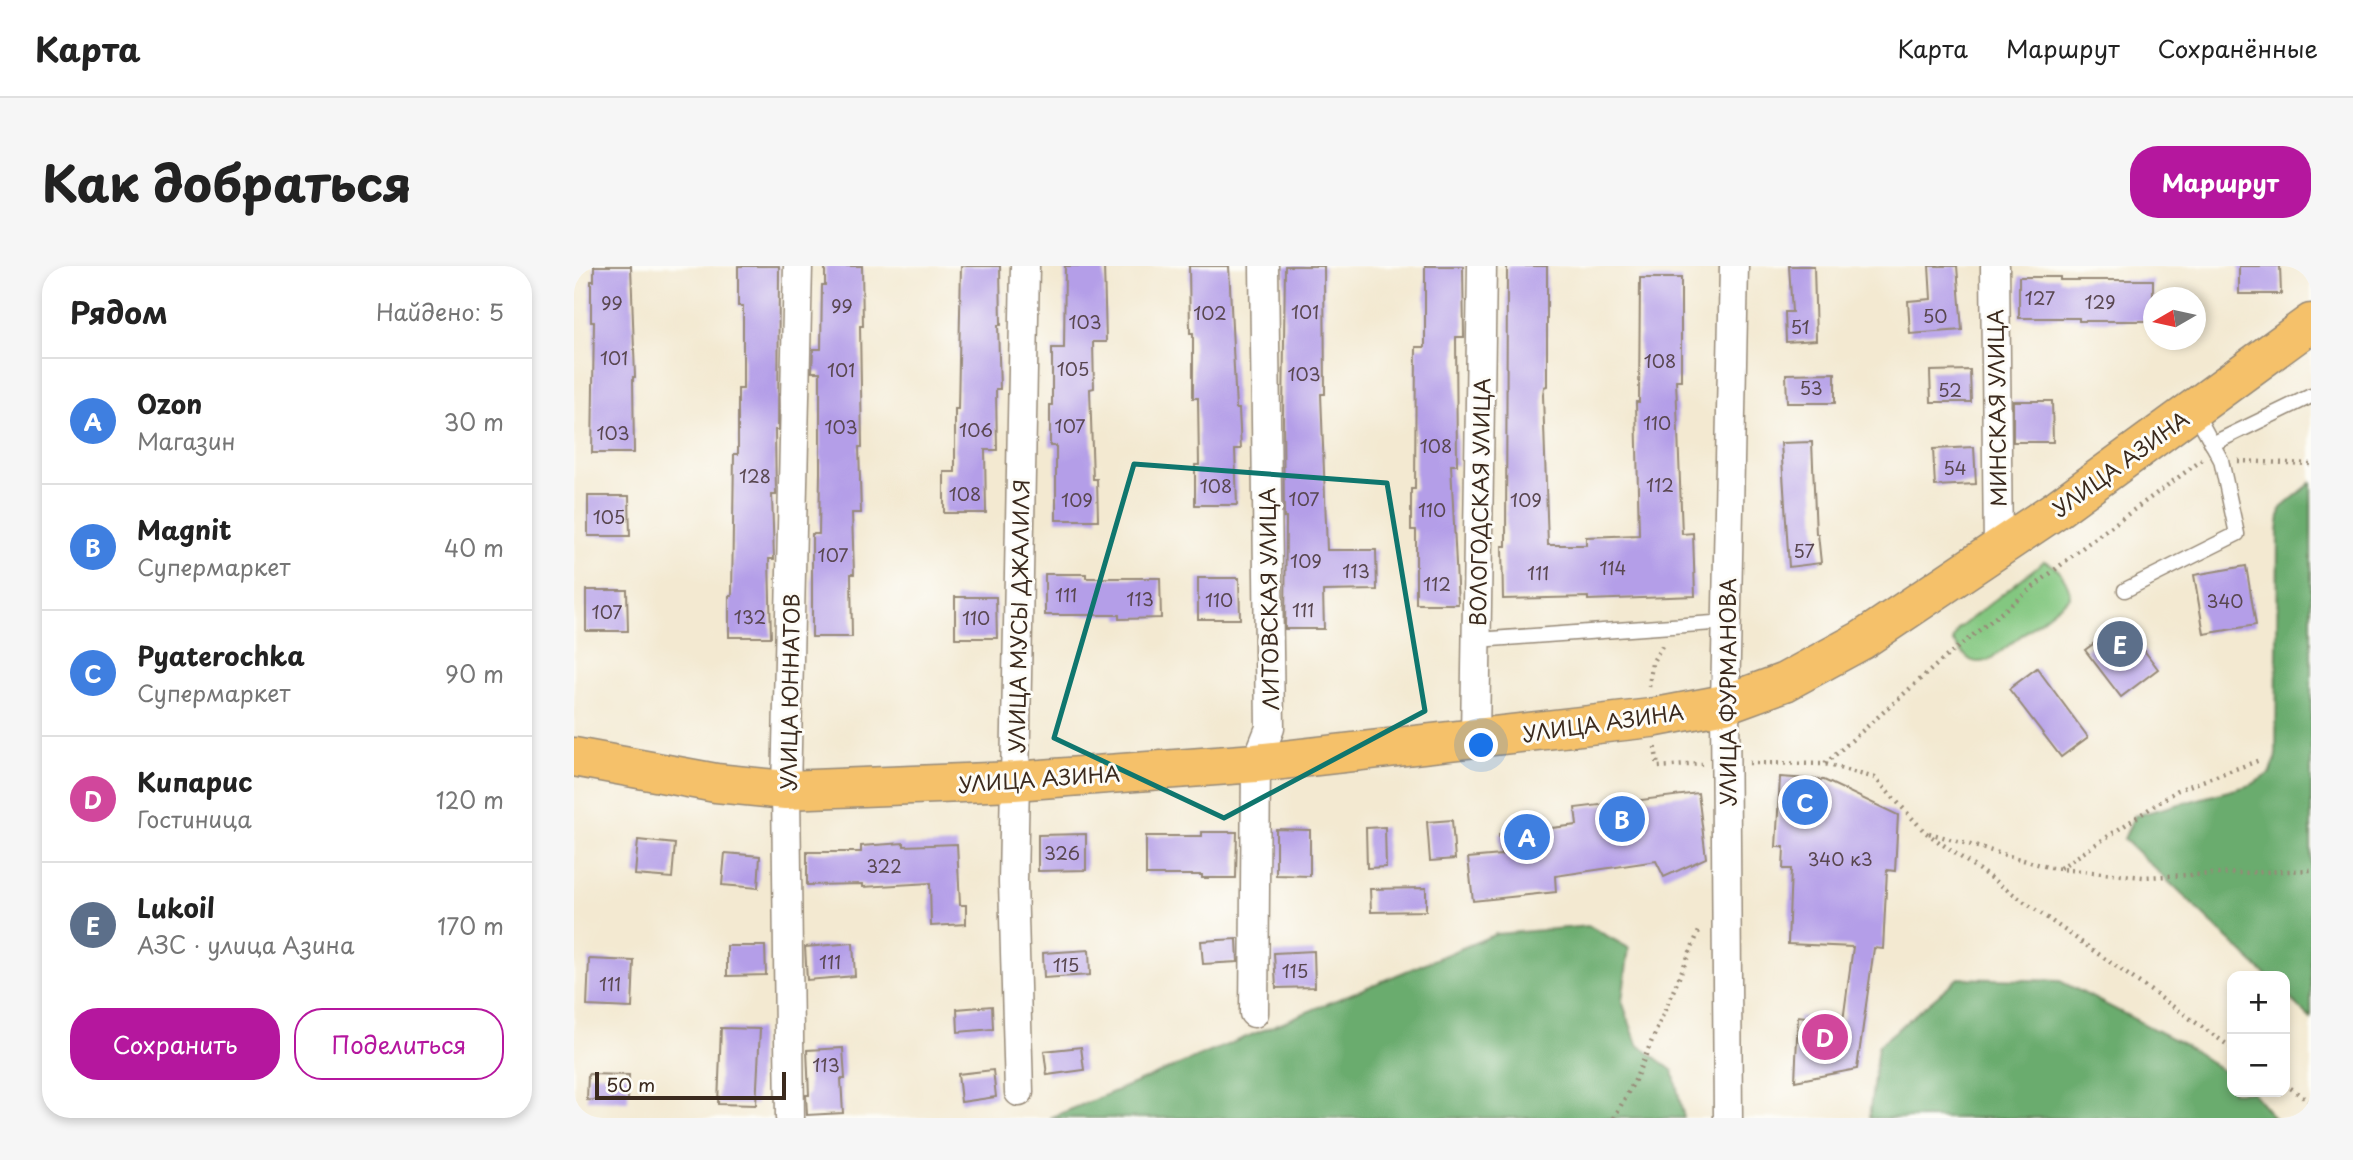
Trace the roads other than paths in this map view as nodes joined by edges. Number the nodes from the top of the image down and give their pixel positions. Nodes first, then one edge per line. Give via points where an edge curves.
1 (798, 266) edge
2 (1026, 266) edge
3 (1264, 266) edge
4 (1482, 266) edge
5 (1734, 266) edge
6 (1995, 266) edge
7 (2311, 323) edge
8 (2311, 396) edge
9 (2193, 409) junction
10 (2212, 444) junction
11 (1998, 551) junction
12 (2125, 590) dead end
13 (1727, 622) junction
14 (1477, 640) junction
15 (1725, 704) junction
16 (1475, 739) junction
17 (574, 757) edge
18 (1256, 763) junction
19 (1014, 781) junction
20 (786, 790) junction
21 (1254, 1013) dead end
22 (1019, 1092) dead end
23 (790, 1118) edge
24 (1727, 1118) edge

1 - 20 street, УЛИЦА ЮННАТОВ
2 - 19 street, УЛИЦА МУСЫ ДЖАЛИЛЯ
3 - 18 street, ЛИТОВСКАЯ УЛИЦА via 1270,728
4 - 14 street, ВОЛОГОДСКАЯ УЛИЦА
5 - 13 street, УЛИЦА ФУРМАНОВА
6 - 11 street, МИНСКАЯ УЛИЦА
7 - 9 main road, УЛИЦА АЗИНА
8 - 10 lane
9 - 10 lane
9 - 11 main road, УЛИЦА АЗИНА
10 - 12 lane via 2221,460 2237,534
11 - 15 main road, УЛИЦА АЗИНА via 1862,640 1785,682
13 - 14 lane
13 - 15 street, УЛИЦА ФУРМАНОВА
14 - 16 street, ВОЛОГОДСКАЯ УЛИЦА
15 - 16 main road, УЛИЦА АЗИНА via 1651,718
15 - 24 street, УЛИЦА ФУРМАНОВА
16 - 18 main road, УЛИЦА АЗИНА
17 - 20 main road, УЛИЦА АЗИНА via 716,783
18 - 19 main road, УЛИЦА АЗИНА
18 - 21 street, ЛИТОВСКАЯ УЛИЦА
19 - 20 main road, УЛИЦА АЗИНА
19 - 22 street, УЛИЦА МУСЫ ДЖАЛИЛЯ
20 - 23 street, УЛИЦА ЮННАТОВ

